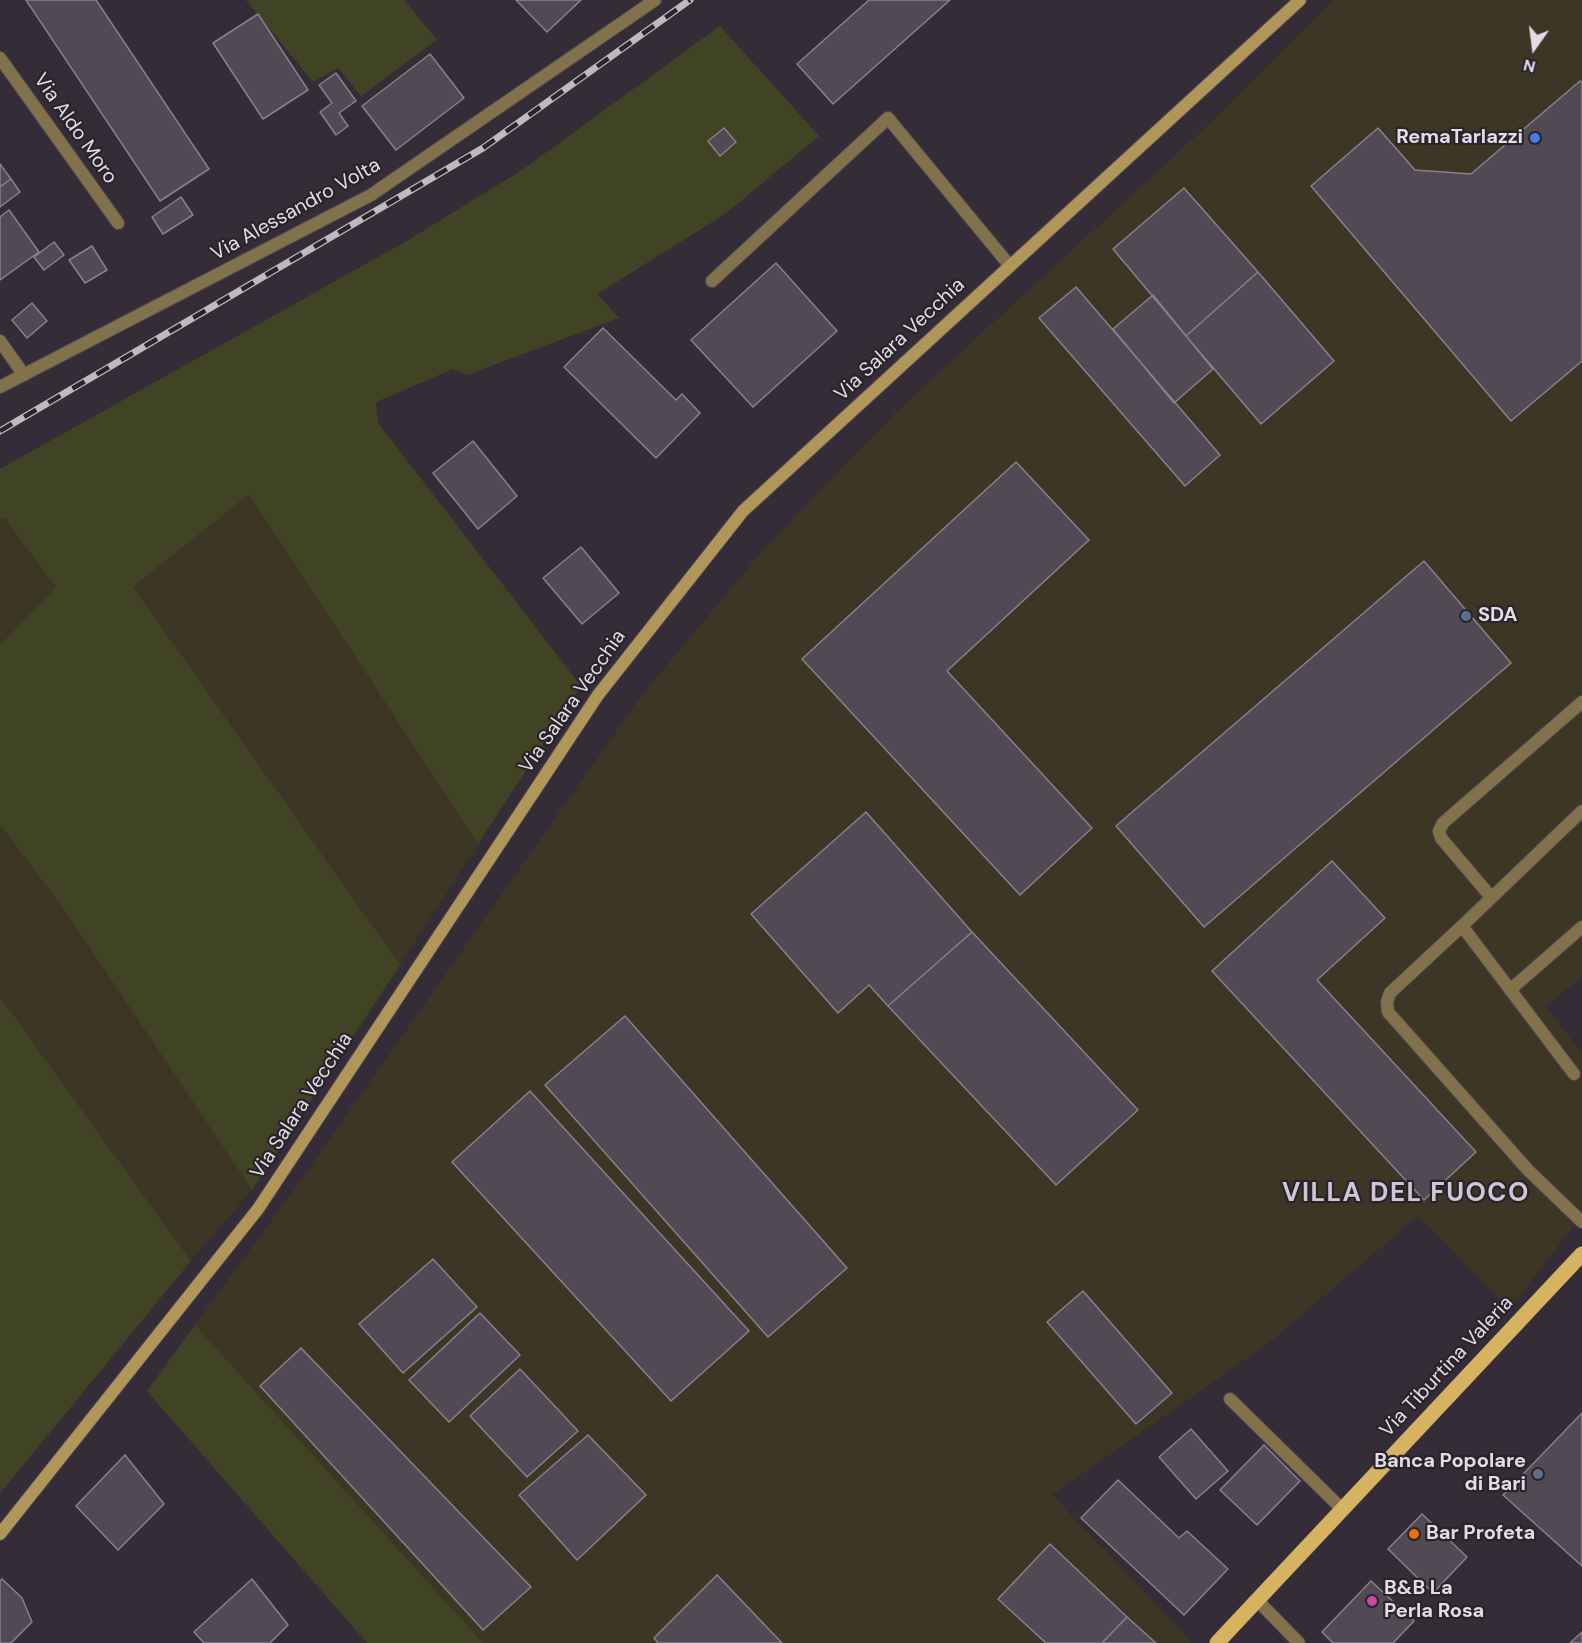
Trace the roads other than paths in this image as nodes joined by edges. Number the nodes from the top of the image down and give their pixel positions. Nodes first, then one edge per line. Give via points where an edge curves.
1 (655, 0) edge
2 (1300, 0) edge
3 (0, 58) edge
4 (118, 224) dead end
5 (1010, 266) junction
6 (712, 281) dead end
7 (0, 341) edge
8 (24, 375) junction
9 (0, 387) edge
10 (1582, 702) edge
11 (1582, 811) edge
12 (1491, 897) junction
13 (1462, 926) junction
14 (1582, 927) edge
15 (1509, 990) junction
16 (1574, 1074) dead end
17 (1582, 1222) edge
18 (1582, 1254) edge
19 (1230, 1399) dead end
20 (1342, 1509) junction
21 (0, 1534) edge
22 (1257, 1600) junction
23 (1217, 1643) edge
24 (1299, 1643) edge

1 - 8 street, Via Alessandro Volta via 370,195
2 - 5 street, Via Salara Vecchia
3 - 4 street, Via Aldo Moro
5 - 6 street via 888,118
5 - 21 street, Via Salara Vecchia via 743,512 598,695 258,1209
7 - 8 street
8 - 9 street, Via Alessandro Volta
10 - 12 street via 1439,831
11 - 12 street
12 - 13 street
13 - 15 street
13 - 17 street via 1390,993 1388,1012 1528,1170
14 - 15 street
15 - 16 street
18 - 20 main road, Via Tiburtina Valeria
19 - 20 street
20 - 22 main road, Via Tiburtina Valeria
22 - 23 main road, Via Tiburtina Valeria
22 - 24 street

